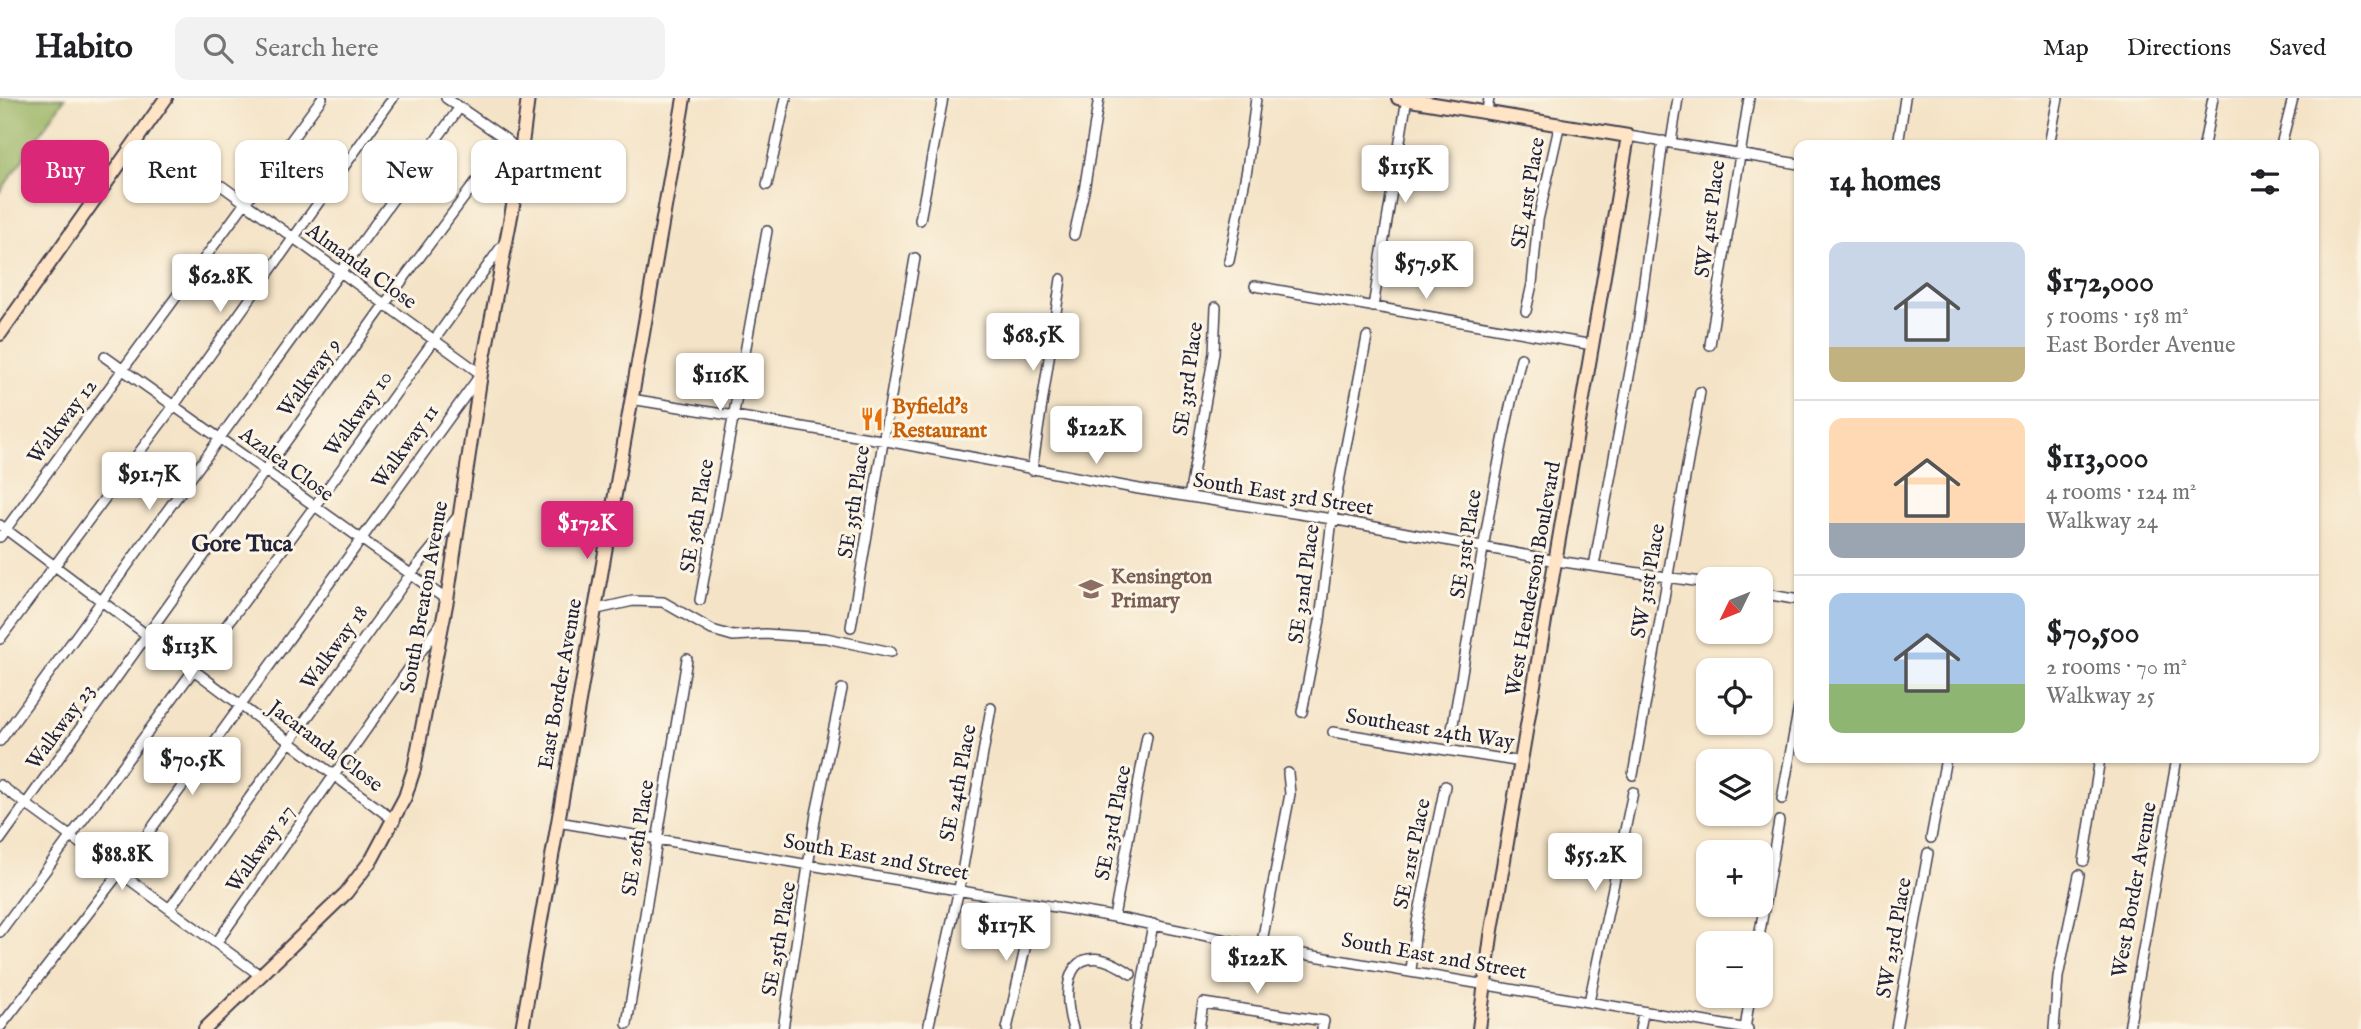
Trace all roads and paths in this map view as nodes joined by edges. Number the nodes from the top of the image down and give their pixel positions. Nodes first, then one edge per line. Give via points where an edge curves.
1 (166, 98) edge
2 (322, 98) edge
3 (393, 98) edge
4 (446, 98) edge
5 (528, 98) edge
6 (684, 98) edge
7 (786, 98) edge
8 (943, 98) edge
9 (1098, 98) edge
10 (1256, 98) edge
11 (1678, 98) edge
12 (1749, 98) edge
13 (1905, 98) edge
14 (2058, 98) edge
15 (2213, 98) edge
16 (2293, 98) edge
17 (1404, 99) edge
18 (1488, 104) edge
19 (460, 107) junction
20 (1560, 123) junction
21 (1628, 136) junction
22 (507, 140) edge
23 (523, 140) edge
24 (1899, 140) edge
25 (2050, 140) edge
26 (2205, 140) edge
27 (2282, 140) edge
28 (1667, 141) junction
29 (1738, 154) junction
30 (1794, 163) edge
31 (767, 185) dead end
32 (222, 186) dead end
33 (471, 188) edge
34 (514, 203) edge
35 (246, 204) junction
36 (920, 220) dead end
37 (766, 231) dead end
38 (509, 236) junction
39 (1074, 236) dead end
40 (292, 238) junction
41 (915, 258) dead end
42 (1229, 261) dead end
43 (340, 273) junction
44 (1061, 279) dead end
45 (1255, 286) dead end
46 (384, 305) junction
47 (1216, 307) dead end
48 (1373, 307) junction
49 (1526, 311) dead end
50 (0, 334) edge
51 (1367, 337) dead end
52 (433, 341) junction
53 (1592, 345) junction
54 (1710, 345) dead end
55 (105, 358) dead end
56 (1521, 358) dead end
57 (124, 370) junction
58 (481, 374) junction
59 (1700, 392) dead end
60 (631, 400) junction
61 (173, 407) junction
62 (734, 417) junction
63 (220, 440) junction
64 (883, 440) junction
65 (1032, 470) junction
66 (264, 472) junction
67 (1189, 497) junction
68 (314, 507) junction
69 (460, 513) junction
70 (1332, 519) junction
71 (2, 530) edge
72 (360, 540) junction
73 (1484, 546) junction
74 (1556, 561) junction
75 (52, 565) junction
76 (1594, 566) junction
77 (410, 575) junction
78 (1668, 576) junction
79 (1696, 581) edge
80 (1773, 595) edge
81 (1794, 599) edge
82 (447, 600) junction
83 (700, 600) dead end
84 (101, 601) junction
85 (593, 610) junction
86 (441, 623) junction
87 (851, 627) dead end
88 (148, 636) junction
89 (0, 639) edge
90 (891, 652) dead end
91 (687, 659) dead end
92 (194, 669) junction
93 (842, 689) dead end
94 (239, 704) junction
95 (991, 708) dead end
96 (1302, 712) dead end
97 (1333, 732) dead end
98 (1794, 733) edge
99 (1451, 735) dead end
100 (1147, 736) dead end
101 (0, 741) edge
102 (289, 742) junction
103 (1522, 762) junction
104 (1944, 763) edge
105 (2099, 763) edge
106 (2176, 763) edge
107 (1287, 774) dead end
108 (1633, 775) dead end
109 (335, 776) junction
110 (0, 785) edge
111 (1445, 786) dead end
112 (1633, 792) dead end
113 (1782, 799) dead end
114 (27, 805) junction
115 (395, 821) junction
116 (1779, 821) dead end
117 (558, 822) junction
118 (71, 834) junction
119 (658, 838) junction
120 (1931, 838) dead end
121 (0, 840) edge
122 (1928, 853) dead end
123 (2084, 861) dead end
124 (810, 865) junction
125 (120, 872) junction
126 (2079, 874) dead end
127 (959, 889) junction
128 (1035, 904) junction
129 (170, 908) junction
130 (1114, 916) junction
131 (1153, 924) junction
132 (1760, 931) edge
133 (0, 932) edge
134 (217, 942) junction
135 (1261, 947) junction
136 (1411, 970) junction
137 (1131, 974) dead end
138 (261, 976) junction
139 (1487, 984) junction
140 (1589, 1002) junction
141 (1749, 1008) edge
142 (1643, 1013) junction
143 (627, 1024) dead end
144 (2, 1027) edge
145 (205, 1029) edge
146 (522, 1029) edge
147 (783, 1029) edge
148 (928, 1029) edge
149 (1007, 1029) edge
150 (1073, 1029) edge
151 (1134, 1029) edge
152 (1199, 1029) edge
153 (1322, 1029) edge
154 (1479, 1029) edge
155 (1640, 1029) edge
156 (1746, 1029) edge
157 (1896, 1029) edge
158 (2054, 1029) edge
159 (2129, 1029) edge

1 - 50 street
2 - 35 street, Walkway 12
3 - 40 street
4 - 19 street
5 - 23 street, South Breaton Avenue
6 - 60 street, East Border Avenue
7 - 31 street
8 - 36 street
9 - 39 street
10 - 42 street
11 - 28 street
12 - 29 street, SW 41st Place
13 - 24 street
14 - 25 street
15 - 26 street
16 - 27 street
17 - 18 street
17 - 48 street
18 - 20 street
19 - 22 street
19 - 43 street
20 - 21 street
20 - 49 street, SE 41st Place via 1538,220
21 - 28 street
21 - 53 street, West Henderson Boulevard
28 - 29 street
28 - 76 street
29 - 30 street
29 - 54 street, SW 41st Place
32 - 35 street, Almanda Close
33 - 46 street, Walkway 9
34 - 38 street, South Breaton Avenue
35 - 40 street, Almanda Close
35 - 57 street, Walkway 12
37 - 62 street, SE 36th Place
38 - 52 street, Walkway 10
38 - 58 street, South Breaton Avenue
40 - 43 street, Almanda Close
40 - 61 street
41 - 64 street, SE 35th Place
43 - 46 street, Almanda Close
43 - 63 street
44 - 65 street
45 - 48 street
46 - 52 street, Almanda Close
46 - 66 street, Walkway 9
47 - 67 street, SE 33rd Place via 1214,353
48 - 53 street
51 - 70 street, SE 32nd Place
52 - 58 street, Almanda Close
52 - 68 street, Walkway 10
53 - 74 street, West Henderson Boulevard
55 - 57 street, Azalea Close
56 - 73 street, SE 31st Place
57 - 61 street, Azalea Close
57 - 71 street, Walkway 12
58 - 69 street, South Breaton Avenue
58 - 72 street, Walkway 11
59 - 78 street, SW 31st Place
60 - 62 street, South East 3rd Street
60 - 85 street, East Border Avenue
61 - 63 street, Azalea Close
61 - 75 street
62 - 64 street, South East 3rd Street
62 - 83 street, SE 36th Place
63 - 66 street, Azalea Close
63 - 84 street
64 - 65 street, South East 3rd Street
64 - 87 street, SE 35th Place
65 - 67 street, South East 3rd Street
66 - 68 street, Azalea Close
66 - 88 street, Walkway 9
67 - 70 street, South East 3rd Street
68 - 72 street, Azalea Close
68 - 92 street, Walkway 10
69 - 77 street, Walkway 18
69 - 82 street, South Breaton Avenue
70 - 73 street, South East 3rd Street
70 - 96 street, SE 32nd Place via 1320,620
71 - 75 street, Jacaranda Close
72 - 77 street, Azalea Close
72 - 94 street, Walkway 11
73 - 74 street, South East 3rd Street
73 - 99 street, SE 31st Place
74 - 76 street, South East 3rd Street
74 - 103 street, West Henderson Boulevard
75 - 84 street, Jacaranda Close
75 - 89 street
76 - 78 street, South East 3rd Street
77 - 82 street, Azalea Close
77 - 102 street, Walkway 18
78 - 79 street, South East 3rd Street
78 - 108 street, SW 31st Place
80 - 81 street
82 - 86 street, South Breaton Avenue
84 - 88 street, Jacaranda Close
84 - 101 street
85 - 90 street via 633,601 663,602 712,630 733,636 826,638
85 - 117 street, East Border Avenue
86 - 109 street, Walkway 27
86 - 115 street, South Breaton Avenue via 414,769
88 - 92 street, Jacaranda Close
88 - 114 street, Walkway 23
91 - 119 street, SE 26th Place
92 - 94 street, Jacaranda Close
92 - 118 street, Walkway 10
93 - 124 street, SE 25th Place
94 - 102 street, Jacaranda Close
94 - 125 street, Walkway 11
95 - 127 street, SE 24th Place
97 - 103 street, Southeast 24th Way
98 - 113 street
100 - 130 street, SE 23rd Place
102 - 109 street, Jacaranda Close
102 - 129 street, Walkway 18
103 - 139 street, West Henderson Boulevard via 1491,936
104 - 120 street
105 - 123 street
106 - 159 street, West Border Avenue
107 - 135 street via 1290,794
109 - 115 street, Jacaranda Close
109 - 134 street, Walkway 27
110 - 114 street
111 - 136 street, SE 21st Place
112 - 140 street
114 - 118 street
114 - 121 street, Walkway 23
115 - 138 street, South Breaton Avenue via 346,893
116 - 132 street
117 - 119 street, South East 2nd Street
117 - 146 street, East Border Avenue
118 - 125 street
118 - 133 street, Walkway 10
119 - 124 street, South East 2nd Street
119 - 143 street, SE 26th Place
122 - 157 street, SW 23rd Place
124 - 127 street, South East 2nd Street
124 - 147 street, SE 25th Place
125 - 129 street
125 - 144 street, Walkway 11
126 - 158 street via 2058,977
127 - 128 street, South East 2nd Street
127 - 148 street, SE 24th Place
128 - 130 street, South East 2nd Street
128 - 149 street
129 - 134 street
130 - 131 street, South East 2nd Street
131 - 135 street, South East 2nd Street
131 - 151 street
134 - 138 street
135 - 136 street, South East 2nd Street
136 - 139 street, South East 2nd Street
137 - 150 street via 1097,959 1072,970 1066,988
138 - 145 street, South Breaton Avenue
139 - 140 street, South East 2nd Street
139 - 154 street, West Henderson Boulevard
140 - 142 street, South East 2nd Street
141 - 156 street
142 - 155 street
142 - 156 street, South East 2nd Street
152 - 153 street via 1203,1003 1324,1021

